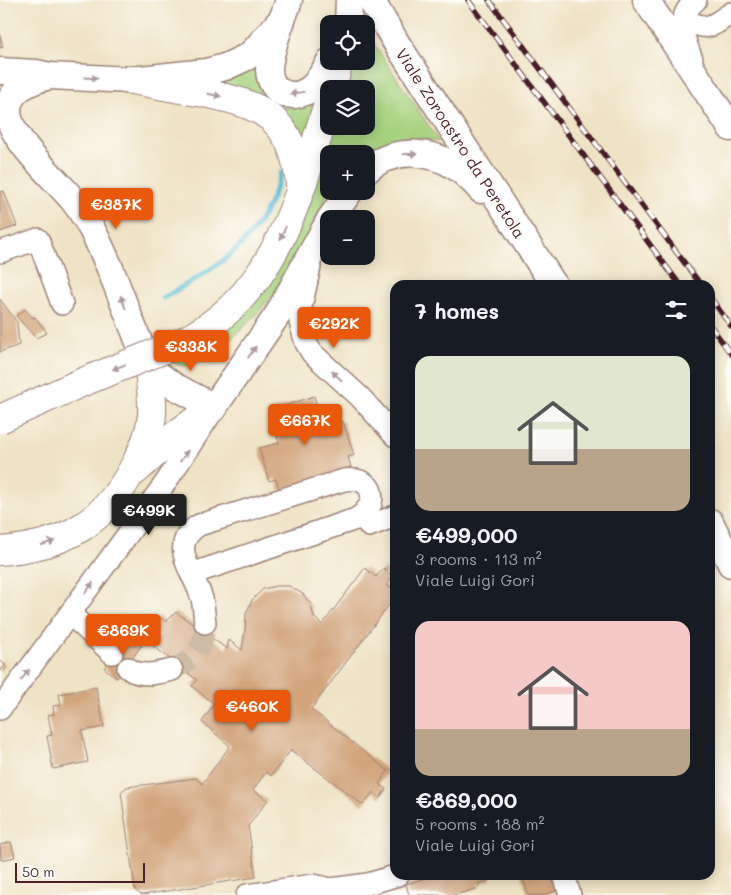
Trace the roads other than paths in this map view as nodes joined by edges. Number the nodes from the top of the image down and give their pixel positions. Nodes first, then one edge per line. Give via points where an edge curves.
1 (349, 0) edge
2 (372, 0) edge
3 (646, 0) edge
4 (696, 0) edge
5 (286, 10) edge
6 (731, 13) edge
7 (348, 15) edge
8 (683, 20) junction
9 (324, 70) edge
10 (0, 71) edge
11 (50, 76) junction
12 (131, 80) junction
13 (703, 84) junction
14 (729, 123) edge
15 (320, 127) edge
16 (0, 128) edge
17 (29, 151) junction
18 (375, 165) edge
19 (300, 188) junction
20 (320, 237) edge
21 (316, 244) junction
22 (531, 250) junction
23 (0, 252) edge
24 (551, 280) edge
25 (62, 304) dead end
26 (145, 357) junction
27 (214, 407) junction
28 (0, 419) edge
29 (390, 430) edge
30 (130, 475) junction
31 (390, 518) edge
32 (369, 526) dead end
33 (715, 532) edge
34 (0, 551) edge
35 (731, 564) edge
36 (191, 574) junction
37 (70, 614) junction
38 (205, 623) tunnel mouth
39 (112, 653) dead end
40 (128, 668) dead end
41 (172, 670) tunnel mouth
42 (0, 709) edge
43 (390, 877) edge
44 (566, 880) edge
45 (331, 892) edge
46 (247, 895) edge
47 (570, 895) edge

1 - 7 main road
2 - 22 main road, Viale Zoroastro da Peretola via 397,44
3 - 13 main road
4 - 8 street
9 -> 5 main road via 308,90 296,95 276,90 269,68
5 - 12 main road via 254,51 225,67
6 - 8 street via 706,28
8 - 13 street via 685,40
10 - 11 main road
11 -> 12 main road
11 - 17 main road via 20,89 9,103 10,122
12 -> 19 highway via 250,104 269,115 292,146
13 - 14 main road
15 - 19 highway
16 - 17 street
26 -> 17 main road via 90,225 73,200
18 -> 22 main road via 396,154 419,154 456,167 474,183
19 -> 28 highway, bridge via 270,259 248,291 217,322 180,343
20 - 21 main road
27 -> 21 main road via 278,314
29 -> 21 street via 306,344 300,322 301,307
22 - 24 main road, Viale Zoroastro da Peretola
23 - 25 street via 38,239
26 - 27 main road via 174,386
26 - 30 highway via 152,416
27 - 30 highway
37 -> 27 street via 166,482
34 -> 30 highway via 48,544 76,531 112,501
31 - 32 street
33 - 35 main road
36 - 36 street via 184,542 187,534 199,525 344,480 359,480 370,489 371,504 356,519
36 - 38 street via 202,599
37 - 39 street
42 -> 37 street
40 - 41 street via 143,674
43 - 45 street
44 - 47 street
45 - 46 street via 312,885

